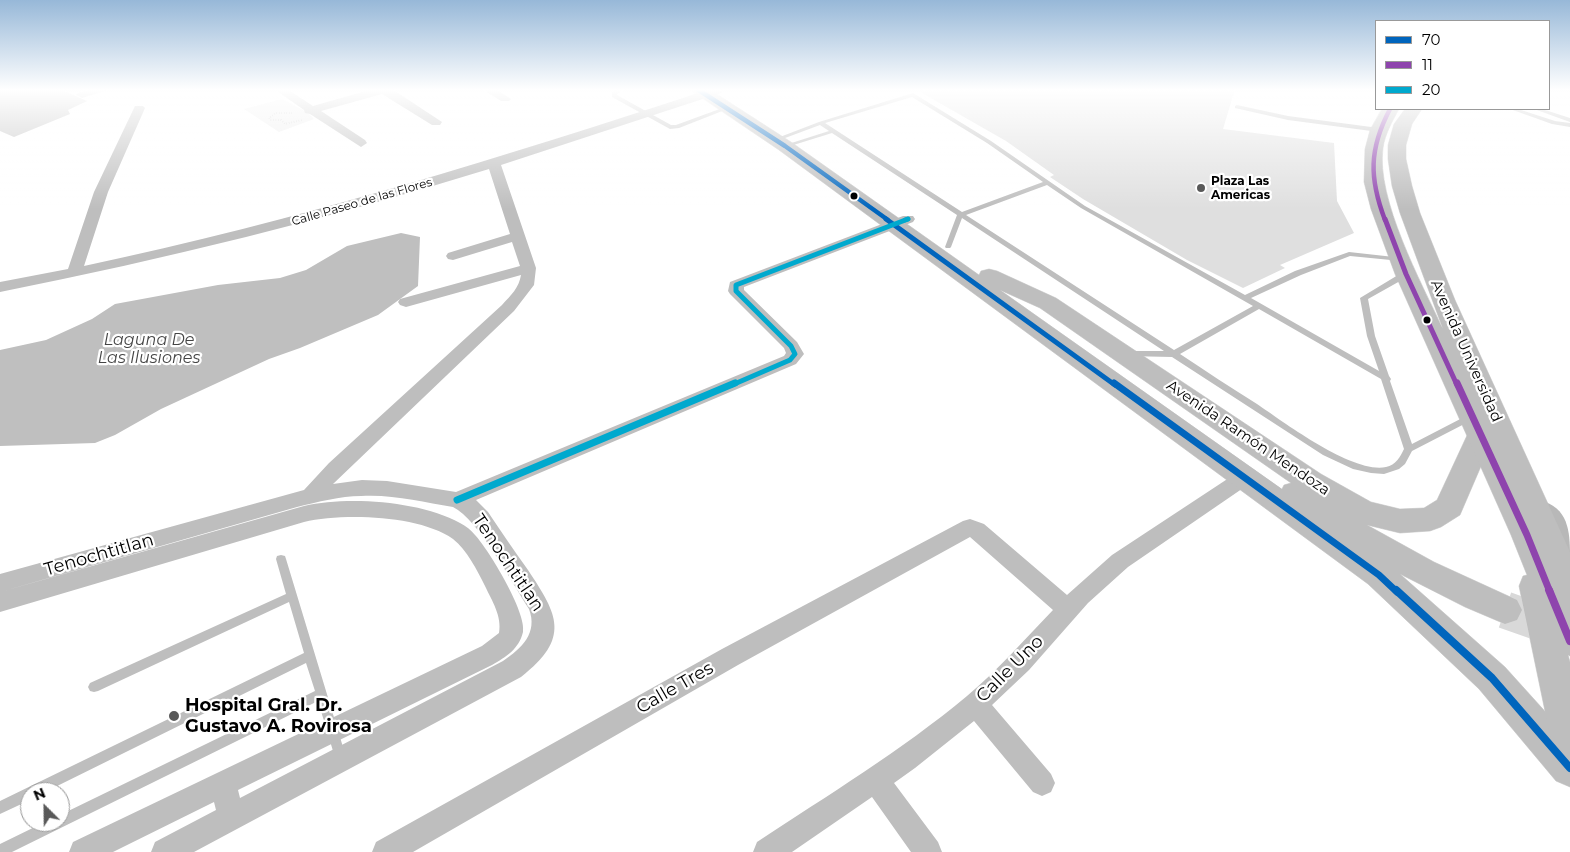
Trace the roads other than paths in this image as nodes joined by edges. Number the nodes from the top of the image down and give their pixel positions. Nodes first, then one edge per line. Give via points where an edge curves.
1 (130, 129) edge
2 (336, 129) edge
3 (601, 129) edge
4 (764, 129) edge
5 (767, 129) edge
6 (810, 129) edge
7 (830, 129) edge
8 (968, 129) edge
9 (1381, 129) edge
10 (1401, 129) edge
11 (833, 131) junction
12 (786, 141) junction
13 (361, 143) dead end
14 (494, 163) junction
15 (1047, 183) junction
16 (960, 215) junction
17 (894, 219) junction
18 (517, 236) junction
19 (948, 248) junction
20 (453, 256) dead end
21 (1404, 266) junction
22 (528, 268) junction
23 (75, 271) junction
24 (989, 276) junction
25 (0, 287) edge
26 (1244, 298) junction
27 (406, 302) dead end
28 (1258, 306) junction
29 (1122, 354) junction
30 (1174, 354) junction
31 (1387, 379) junction
32 (1476, 426) junction
33 (1409, 448) junction
34 (1245, 477) junction
35 (1529, 494) junction
36 (457, 500) junction
37 (307, 505) junction
38 (967, 529) joint
39 (1527, 535) junction
40 (1570, 549) edge
41 (281, 559) dead end
42 (0, 583) edge
43 (1570, 588) edge
44 (292, 596) junction
45 (0, 602) edge
46 (1068, 609) junction
47 (1505, 610) tunnel mouth
48 (1570, 641) edge
49 (309, 656) junction
50 (94, 687) dead end
51 (320, 694) junction
52 (976, 704) junction
53 (331, 732) junction
54 (1570, 740) edge
55 (341, 760) junction
56 (1570, 768) edge
57 (875, 779) junction
58 (51, 782) edge
59 (1042, 782) dead end
60 (223, 784) junction
61 (20, 798) edge
62 (0, 808) edge
63 (70, 817) edge
64 (232, 817) junction
65 (39, 832) edge
66 (0, 851) edge
67 (83, 852) edge
68 (165, 852) edge
69 (386, 852) edge
70 (767, 852) edge
71 (928, 852) edge

1 - 23 street via 101,192
2 - 13 street
3 - 14 street, Calle Paseo de las Flores
4 - 12 main road
5 - 12 main road
6 - 12 lane
7 - 11 lane
8 - 15 lane
9 - 21 main road, Avenida Universidad via 1374,149 1374,182
10 - 35 main road, Avenida Universidad via 1397,159 1402,186 1437,287
11 - 12 lane
11 - 16 lane
12 - 17 main road
12 - 17 main road
14 - 18 street
14 - 23 street, Calle Paseo de las Flores via 300,220
15 - 16 lane
15 - 26 lane via 1095,214
16 - 19 lane
16 - 30 lane
17 - 19 main road
17 - 34 main road
17 - 36 street via 736,285 736,291 791,346 795,354 790,360
18 - 20 street
18 - 22 street
19 - 24 main road
21 - 26 lane via 1349,254
21 - 31 lane via 1364,298 1371,336
21 - 32 main road, Avenida Universidad
22 - 27 street
22 - 37 street via 527,283 508,308 336,468
23 - 25 street, Calle Paseo de las Flores
24 - 29 main road, Avenida Ramón Mendoza via 1048,304
24 - 47 main road via 1299,496 1393,557 1448,586
26 - 28 lane
28 - 30 lane
28 - 31 lane
29 - 30 lane
29 - 32 main road, Avenida Ramón Mendoza via 1311,482 1363,512 1400,521 1430,519 1449,507
30 - 33 lane via 1326,453 1356,467 1383,471 1397,467
31 - 33 lane
32 - 33 lane
32 - 39 main road, Avenida Universidad
34 - 46 street, Calle Uno via 1132,552
34 - 56 main road via 1378,575 1492,678
35 - 40 main road via 1553,522
35 - 43 main road, Avenida Universidad
36 - 37 street, Tenochtitlan via 374,488 341,490
36 - 55 street, Tenochtitlan via 481,518 539,605 544,618 542,636 531,654 502,676
37 - 42 street, Tenochtitlan
37 - 45 street, Tenochtitlan
37 - 53 street, Tenochtitlan via 328,509 366,509 433,522 461,534 481,559 507,608 513,627 508,641 497,650
38 - 46 street via 977,530
38 - 69 street, Calle Tres via 730,657
39 - 48 main road, Avenida Universidad
39 - 54 main road via 1538,604
41 - 44 lane
44 - 49 lane
44 - 50 lane
46 - 52 street, Calle Uno
49 - 51 lane
49 - 58 lane
51 - 53 lane
51 - 63 lane
52 - 57 street, Calle Uno
52 - 59 street
53 - 55 lane
53 - 60 street, Tenochtitlan
55 - 64 street, Tenochtitlan
57 - 70 street, Calle Uno
57 - 71 street
60 - 64 street
60 - 67 street, Tenochtitlan
61 - 62 lane
64 - 68 street, Tenochtitlan
65 - 66 lane

